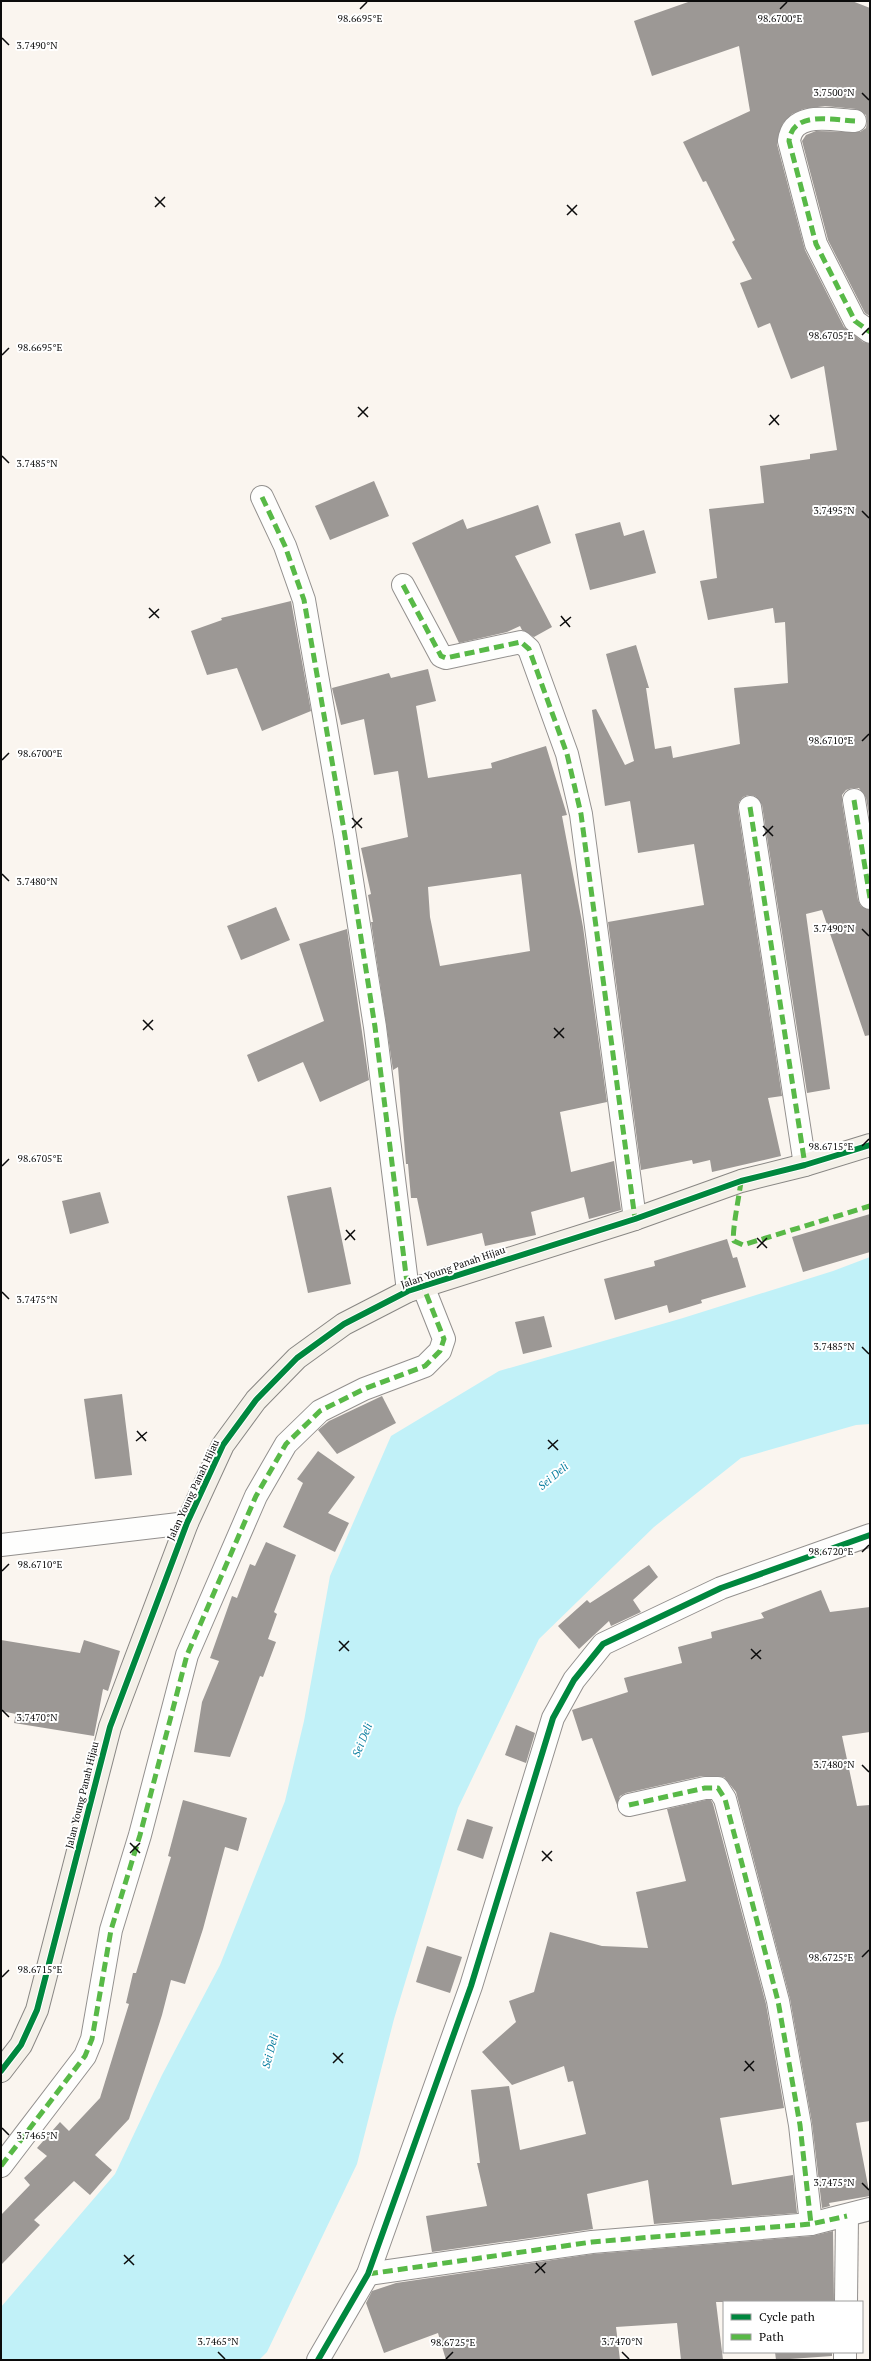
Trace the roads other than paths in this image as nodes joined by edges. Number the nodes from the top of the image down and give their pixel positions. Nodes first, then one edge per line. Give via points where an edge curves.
1 (855, 121) dead end
2 (870, 332) edge
3 (262, 497) dead end
4 (403, 584) dead end
5 (854, 800) dead end
6 (750, 807) dead end
7 (870, 898) edge
8 (870, 1145) edge
9 (806, 1165) junction
10 (635, 1218) junction
11 (415, 1288) junction
12 (187, 1523) junction
13 (870, 1535) edge
14 (1, 1545) edge
15 (629, 1805) dead end
16 (1, 2071) edge
17 (1, 2166) edge
18 (870, 2209) edge
19 (847, 2216) junction
20 (811, 2224) junction
21 (368, 2274) junction
22 (846, 2301) edge
23 (318, 2360) edge

1 - 2 street via 807,119 794,126 788,141 816,244 855,320
3 - 11 street via 285,546 304,600 375,1026
4 - 10 street via 441,656 446,658 521,642 529,649 567,754 581,814
5 - 7 street
6 - 9 street
8 - 9 street, Jalan Young Panah Hijau
9 - 10 street, Jalan Young Panah Hijau via 741,1181
10 - 11 street, Jalan Young Panah Hijau
11 - 12 street, Jalan Young Panah Hijau via 344,1324 298,1358 256,1400 223,1445
11 - 17 street via 444,1339 440,1351 425,1366 364,1389 320,1411 286,1444 256,1496 187,1655 140,1835 111,1930 92,2039 85,2056
12 - 14 street
12 - 16 street, Jalan Young Panah Hijau via 110,1727 37,2010 21,2045
13 - 21 street via 721,1588 603,1644 574,1680 553,1718 471,1986
15 - 20 street via 705,1788 718,1788 725,1799 778,2002 800,2125
18 - 19 street
19 - 20 street
19 - 22 street
20 - 21 street via 592,2242
21 - 23 street

